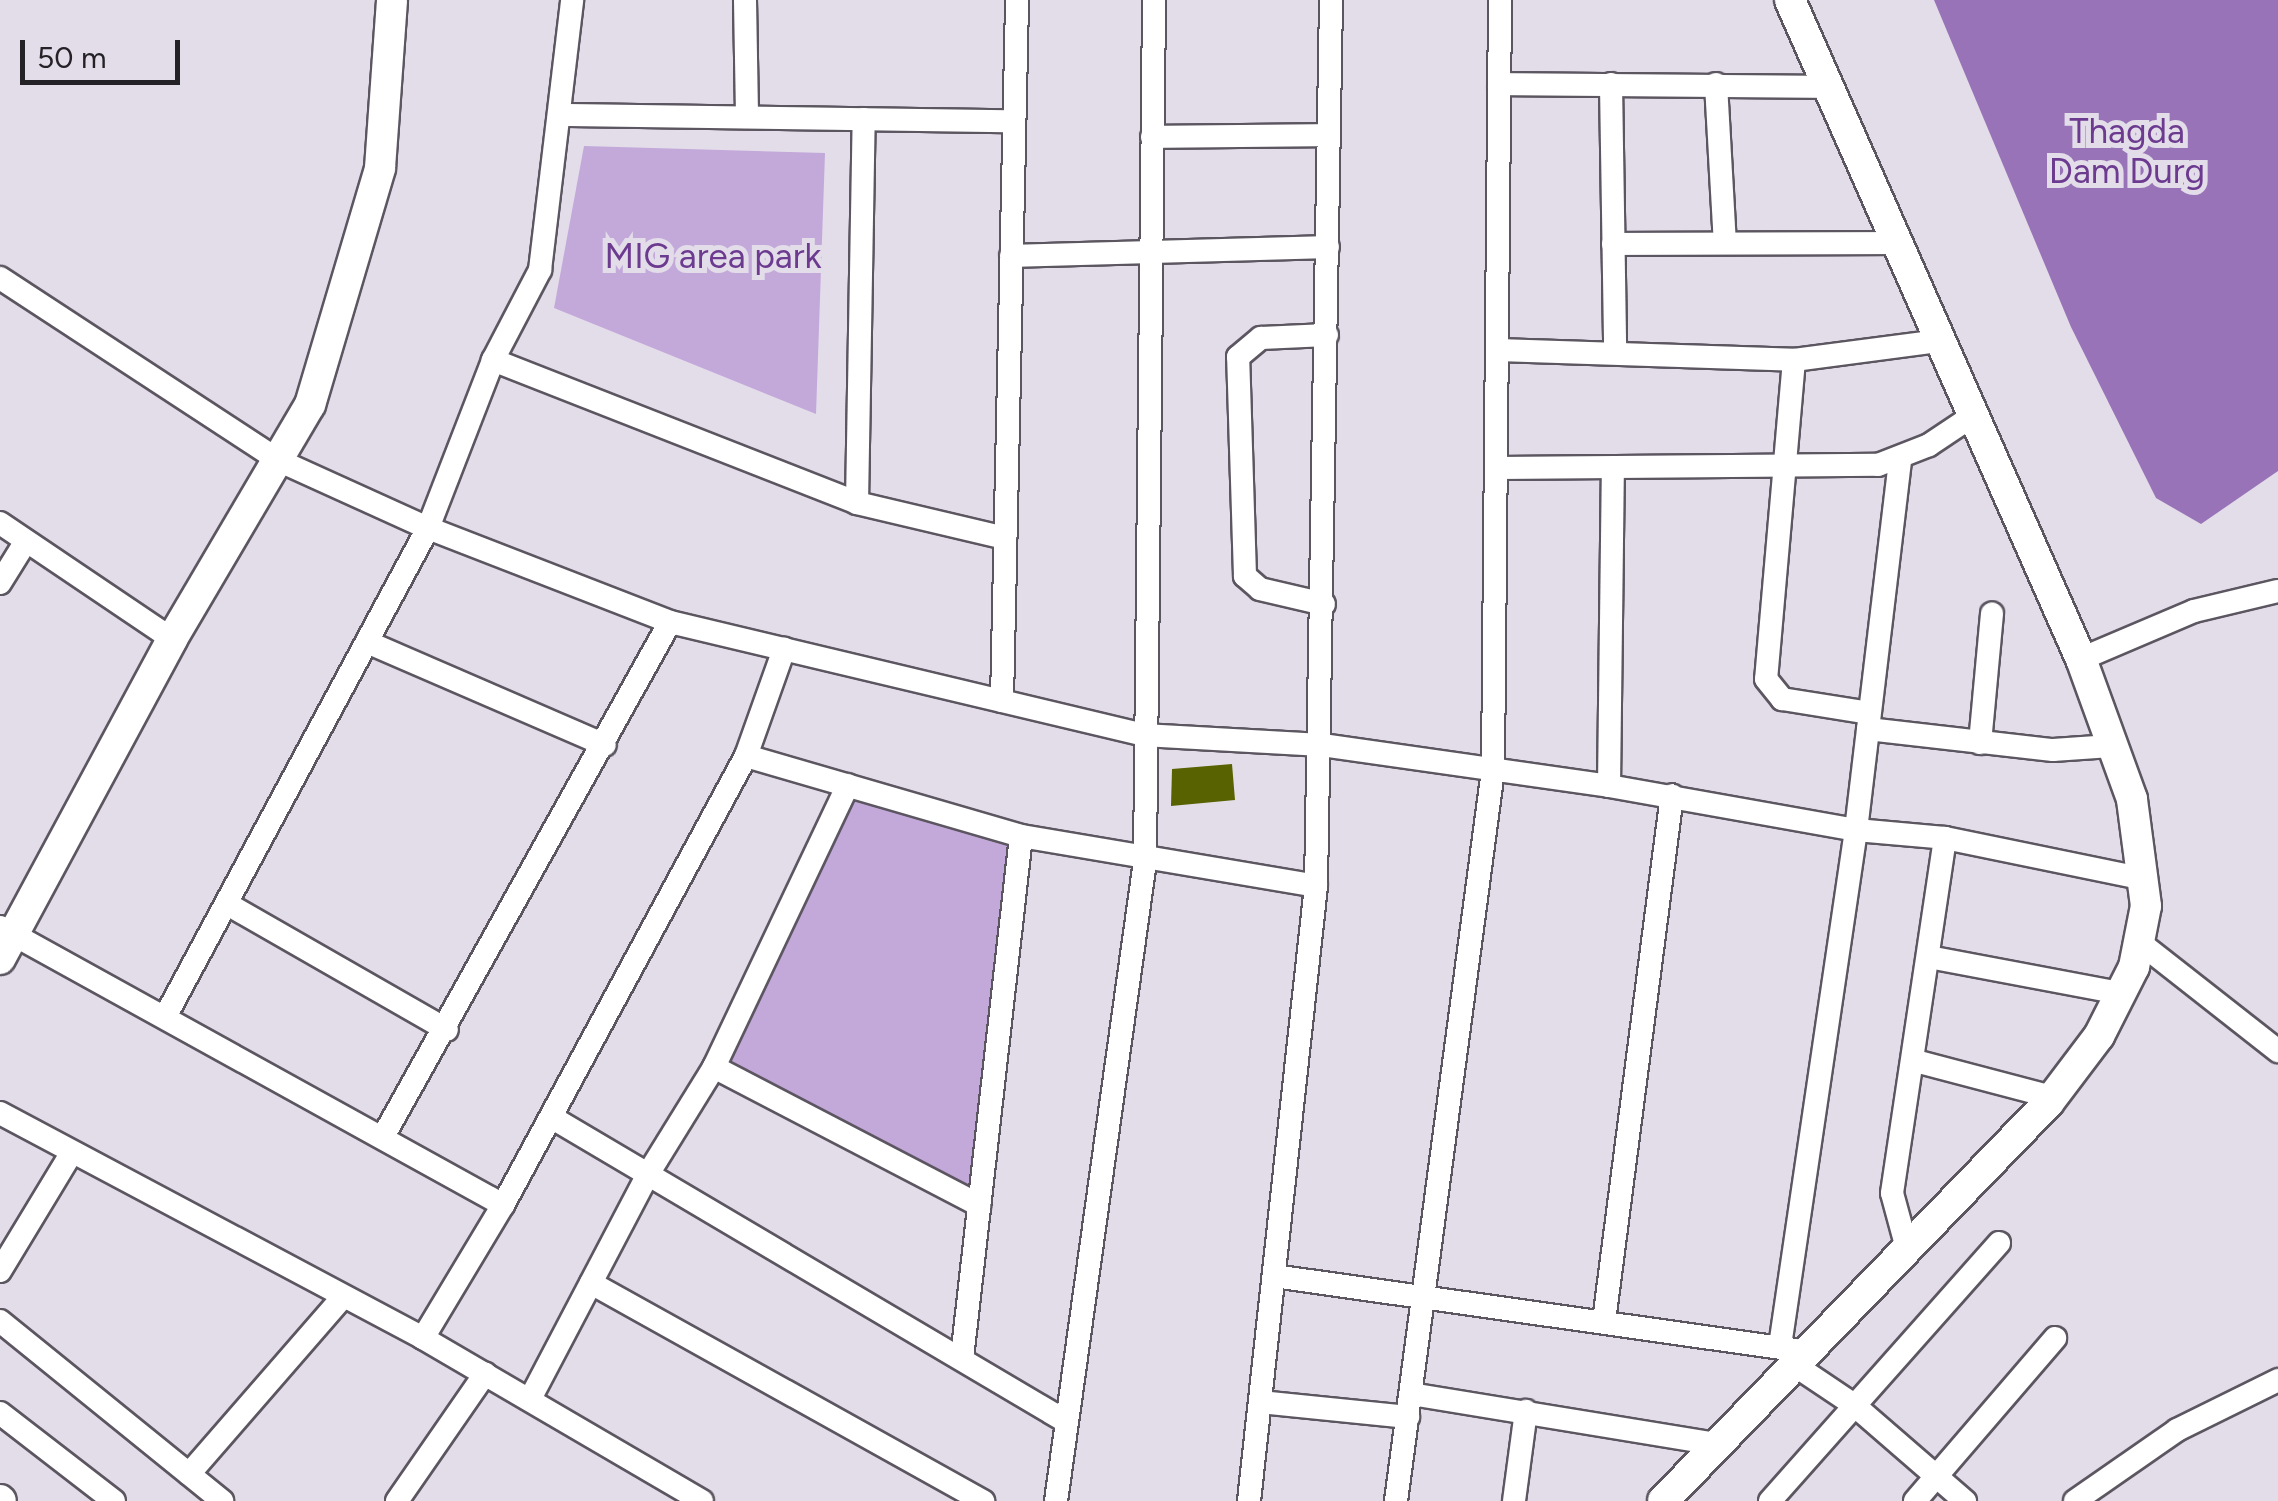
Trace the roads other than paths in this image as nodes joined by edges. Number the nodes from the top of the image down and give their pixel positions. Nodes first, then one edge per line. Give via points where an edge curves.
1 (392, 0) edge
2 (572, 0) edge
3 (745, 0) edge
4 (1016, 0) edge
5 (1154, 0) edge
6 (1331, 0) edge
7 (1500, 0) edge
8 (1790, 0) edge
9 (1499, 84) junction
10 (1611, 84) junction
11 (1716, 84) junction
12 (1828, 87) junction
13 (562, 115) junction
14 (747, 118) junction
15 (864, 119) junction
16 (1014, 121) junction
17 (1330, 136) junction
18 (1152, 137) junction
19 (1725, 242) junction
20 (1896, 243) junction
21 (1613, 244) junction
22 (1328, 248) junction
23 (1150, 254) junction
24 (1011, 256) junction
25 (0, 278) edge
26 (1327, 336) junction
27 (1938, 341) junction
28 (1498, 350) junction
29 (1615, 352) junction
30 (493, 360) junction
31 (1794, 360) junction
32 (1971, 416) junction
33 (1900, 460) junction
34 (280, 461) junction
35 (1790, 467) junction
36 (1498, 468) junction
37 (1613, 468) junction
38 (856, 503) junction
39 (0, 523) edge
40 (428, 528) junction
41 (1006, 538) junction
42 (26, 541) junction
43 (0, 583) edge
44 (2278, 590) edge
45 (1324, 604) junction
46 (1992, 614) dead end
47 (670, 622) junction
48 (172, 639) junction
49 (367, 642) junction
50 (784, 649) junction
51 (2080, 660) junction
52 (1002, 700) junction
53 (1868, 721) junction
54 (1142, 735) junction
55 (1980, 743) junction
56 (605, 744) junction
57 (1322, 745) junction
58 (2111, 746) junction
59 (746, 756) junction
60 (1493, 770) junction
61 (848, 786) junction
62 (1609, 786) junction
63 (1672, 795) junction
64 (1856, 830) junction
65 (1021, 836) junction
66 (1944, 838) junction
67 (1145, 860) junction
68 (2145, 880) junction
69 (1316, 886) junction
70 (229, 906) junction
71 (4, 940) edge
72 (2139, 942) junction
73 (1929, 957) junction
74 (2120, 993) junction
75 (165, 1017) junction
76 (447, 1030) junction
77 (2278, 1052) edge
78 (1915, 1061) junction
79 (714, 1066) junction
80 (2052, 1097) junction
81 (0, 1112) edge
82 (551, 1116) junction
83 (384, 1135) junction
84 (72, 1152) junction
85 (648, 1174) junction
86 (503, 1204) junction
87 (979, 1205) junction
88 (2000, 1243) dead end
89 (1908, 1252) junction
90 (0, 1271) edge
91 (1274, 1276) junction
92 (591, 1283) junction
93 (1424, 1296) junction
94 (343, 1297) junction
95 (0, 1321) edge
96 (1604, 1321) junction
97 (423, 1338) junction
98 (2056, 1338) dead end
99 (1793, 1354) junction
100 (962, 1358) junction
101 (485, 1374) junction
102 (2278, 1380) edge
103 (530, 1399) junction
104 (1260, 1402) junction
105 (1854, 1405) junction
106 (1409, 1406) junction
107 (0, 1412) edge
108 (1526, 1412) junction
109 (1067, 1422) junction
110 (1717, 1444) junction
111 (189, 1474) junction
112 (1934, 1474) junction
113 (114, 1501) edge
114 (222, 1501) edge
115 (397, 1501) edge
116 (702, 1501) edge
117 (983, 1501) edge
118 (1056, 1501) edge
119 (1249, 1501) edge
120 (1396, 1501) edge
121 (1514, 1501) edge
122 (1663, 1501) edge
123 (1770, 1501) edge
124 (1914, 1501) edge
125 (1965, 1501) edge
126 (2075, 1501) edge

1 - 34 street via 380,168 310,405
2 - 13 street
3 - 14 street
4 - 16 street
5 - 18 street
6 - 17 street
7 - 9 street
8 - 12 street
9 - 10 street
9 - 28 street
10 - 11 street
10 - 21 street
11 - 12 street
11 - 19 street
12 - 20 street
13 - 14 street
13 - 30 street via 540,270
14 - 15 street
15 - 16 street
15 - 38 street
16 - 24 street
17 - 18 street
17 - 22 street
18 - 23 street
19 - 20 street
19 - 21 street
20 - 27 street
21 - 29 street
22 - 23 street
22 - 26 street
23 - 24 street
23 - 54 street
24 - 41 street
25 - 34 street
26 - 45 street
26 - 45 street via 1261,338 1238,356 1245,576 1260,590
27 - 31 street
27 - 32 street
28 - 29 street
28 - 36 street
29 - 31 street
30 - 38 street
30 - 40 street
31 - 35 street
32 - 33 street
32 - 51 street
33 - 35 street
33 - 53 street
34 - 40 street
34 - 48 street
35 - 37 street
35 - 53 street via 1768,688 1782,699
36 - 37 street
36 - 60 street
37 - 62 street
38 - 41 street
39 - 42 street
40 - 47 street
40 - 49 street
41 - 52 street
42 - 43 street
42 - 48 street
44 - 51 street via 2194,611
45 - 57 street
46 - 55 street
47 - 50 street
47 - 56 street
48 - 71 street
49 - 56 street
49 - 70 street
50 - 52 street
50 - 59 street
51 - 58 street
52 - 54 street
53 - 55 street
53 - 64 street
54 - 57 street
54 - 67 street
55 - 58 street via 2054,750
56 - 76 street
57 - 60 street
57 - 69 street
58 - 68 street via 2132,799
59 - 61 street
59 - 82 street
60 - 62 street
60 - 93 street
61 - 65 street
61 - 79 street
62 - 63 street
63 - 64 street
63 - 96 street
64 - 66 street
64 - 99 street
65 - 67 street
65 - 87 street
66 - 68 street
66 - 73 street
67 - 69 street
67 - 109 street
68 - 72 street
69 - 91 street
70 - 75 street
70 - 76 street
71 - 75 street
72 - 74 street
72 - 77 street
73 - 74 street
73 - 78 street
74 - 80 street via 2098,1036
75 - 83 street
76 - 83 street
78 - 80 street
78 - 89 street via 1892,1192
79 - 85 street
79 - 87 street
80 - 89 street
81 - 84 street
82 - 85 street
82 - 86 street
83 - 86 street
84 - 90 street
84 - 94 street
85 - 92 street
85 - 100 street
86 - 97 street
87 - 100 street
88 - 105 street
89 - 99 street
91 - 93 street
91 - 104 street
92 - 103 street
92 - 117 street
93 - 96 street
93 - 106 street
94 - 97 street
94 - 111 street
95 - 111 street
96 - 99 street
97 - 101 street
98 - 112 street
99 - 105 street
99 - 110 street
100 - 109 street
101 - 103 street
101 - 115 street
102 - 126 street via 2177,1430
103 - 116 street
104 - 106 street
104 - 119 street
105 - 112 street
105 - 123 street
106 - 108 street
106 - 120 street
107 - 113 street
108 - 110 street
108 - 121 street
109 - 118 street
110 - 122 street
111 - 114 street
112 - 124 street
112 - 125 street

